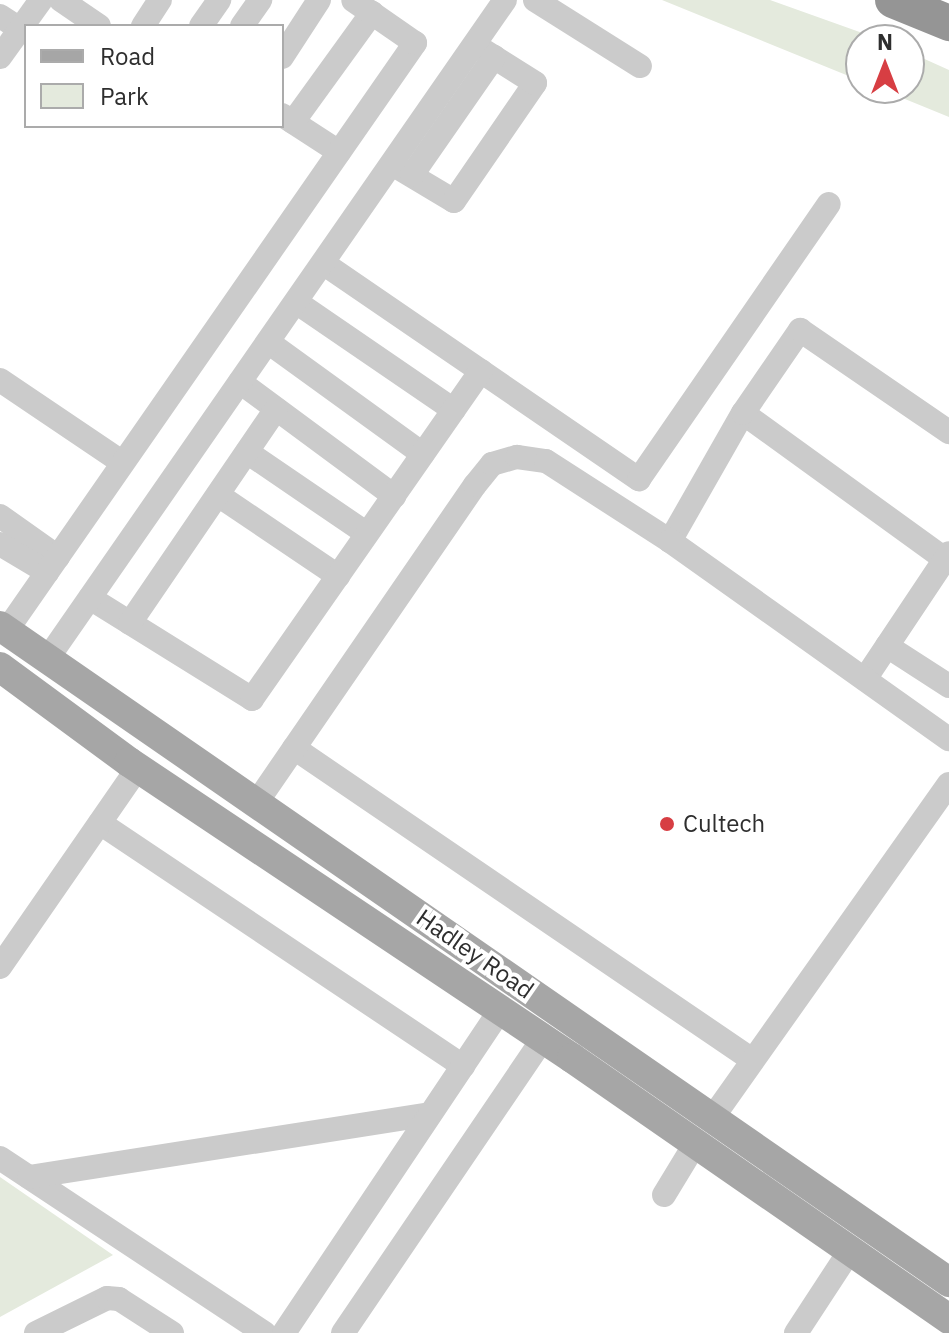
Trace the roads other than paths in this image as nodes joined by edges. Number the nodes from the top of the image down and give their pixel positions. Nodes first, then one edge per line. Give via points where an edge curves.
1 (41, 0) edge
2 (61, 0) edge
3 (160, 0) edge
4 (219, 0) edge
5 (260, 0) edge
6 (319, 0) edge
7 (505, 0) edge
8 (535, 0) edge
9 (893, 0) edge
10 (363, 6) edge
11 (96, 15) edge
12 (10, 22) edge
13 (949, 23) edge
14 (144, 24) edge
15 (202, 24) edge
16 (243, 24) edge
17 (484, 51) junction
18 (284, 54) edge
19 (0, 57) edge
20 (640, 66) dead end
21 (287, 118) edge
22 (339, 152) junction
23 (402, 170) junction
24 (829, 204) dead end
25 (323, 263) junction
26 (296, 302) junction
27 (268, 342) junction
28 (481, 371) junction
29 (0, 380) edge
30 (240, 382) junction
31 (276, 409) junction
32 (454, 410) junction
33 (743, 413) junction
34 (949, 432) edge
35 (247, 452) junction
36 (423, 454) junction
37 (123, 463) junction
38 (218, 495) junction
39 (394, 496) junction
40 (0, 516) edge
41 (367, 534) junction
42 (670, 541) junction
43 (0, 544) edge
44 (947, 556) edge
45 (52, 564) junction
46 (338, 576) junction
47 (90, 598) junction
48 (130, 623) junction
49 (2, 632) edge
50 (887, 646) junction
51 (48, 658) junction
52 (0, 667) edge
53 (865, 679) junction
54 (949, 686) edge
55 (949, 739) edge
56 (294, 748) junction
57 (138, 768) junction
58 (949, 784) edge
59 (257, 802) junction
60 (100, 823) junction
61 (0, 967) edge
62 (500, 1010) junction
63 (543, 1039) junction
64 (751, 1059) junction
65 (463, 1066) junction
66 (430, 1114) junction
67 (713, 1117) junction
68 (695, 1144) junction
69 (0, 1158) edge
70 (29, 1177) junction
71 (664, 1195) dead end
72 (849, 1252) junction
73 (949, 1282) edge
74 (949, 1319) edge
75 (36, 1333) edge
76 (172, 1333) edge
77 (264, 1333) edge
78 (284, 1333) edge
79 (343, 1333) edge
80 (796, 1333) edge

1 - 12 lane
2 - 11 lane
3 - 14 lane
4 - 15 lane
5 - 16 lane
6 - 18 lane
7 - 17 lane
8 - 20 lane
9 - 13 highway
10 - 21 lane
10 - 22 lane via 415,43
12 - 19 lane
17 - 23 lane
17 - 23 lane via 535,83 472,175 454,201
21 - 22 lane
22 - 37 lane
23 - 25 lane
24 - 28 lane via 639,479
25 - 26 lane
25 - 28 lane
26 - 27 lane
26 - 32 lane
27 - 30 lane
27 - 36 lane
28 - 32 lane
29 - 37 lane
30 - 31 lane
30 - 47 lane
31 - 35 lane
31 - 39 lane
32 - 36 lane
33 - 34 lane via 800,330
33 - 42 lane
33 - 44 lane
35 - 38 lane
35 - 41 lane
36 - 39 lane
37 - 45 lane
38 - 46 lane
38 - 48 lane
39 - 41 lane
40 - 45 lane
41 - 46 lane
42 - 53 lane
42 - 56 lane via 546,461 517,457 492,464
43 - 45 lane
44 - 50 lane
45 - 49 lane
46 - 48 lane via 252,699
47 - 48 lane
47 - 51 lane
49 - 51 main road, Hadley Road
50 - 53 lane
50 - 54 lane
51 - 59 main road, Hadley Road
52 - 57 main road, Hadley Road
53 - 55 lane
56 - 59 lane
56 - 64 lane
57 - 60 lane
57 - 62 main road, Hadley Road
58 - 64 lane
59 - 67 main road, Hadley Road
60 - 61 lane
60 - 65 lane
62 - 63 main road, Hadley Road
62 - 65 lane
63 - 68 main road, Hadley Road
63 - 79 lane
64 - 67 lane
65 - 66 lane
66 - 70 lane
66 - 78 lane
67 - 73 main road, Hadley Road
68 - 71 lane
68 - 72 main road, Hadley Road
69 - 70 lane
70 - 77 lane
72 - 74 main road, Hadley Road
72 - 80 lane
75 - 76 lane via 107,1298 119,1299

